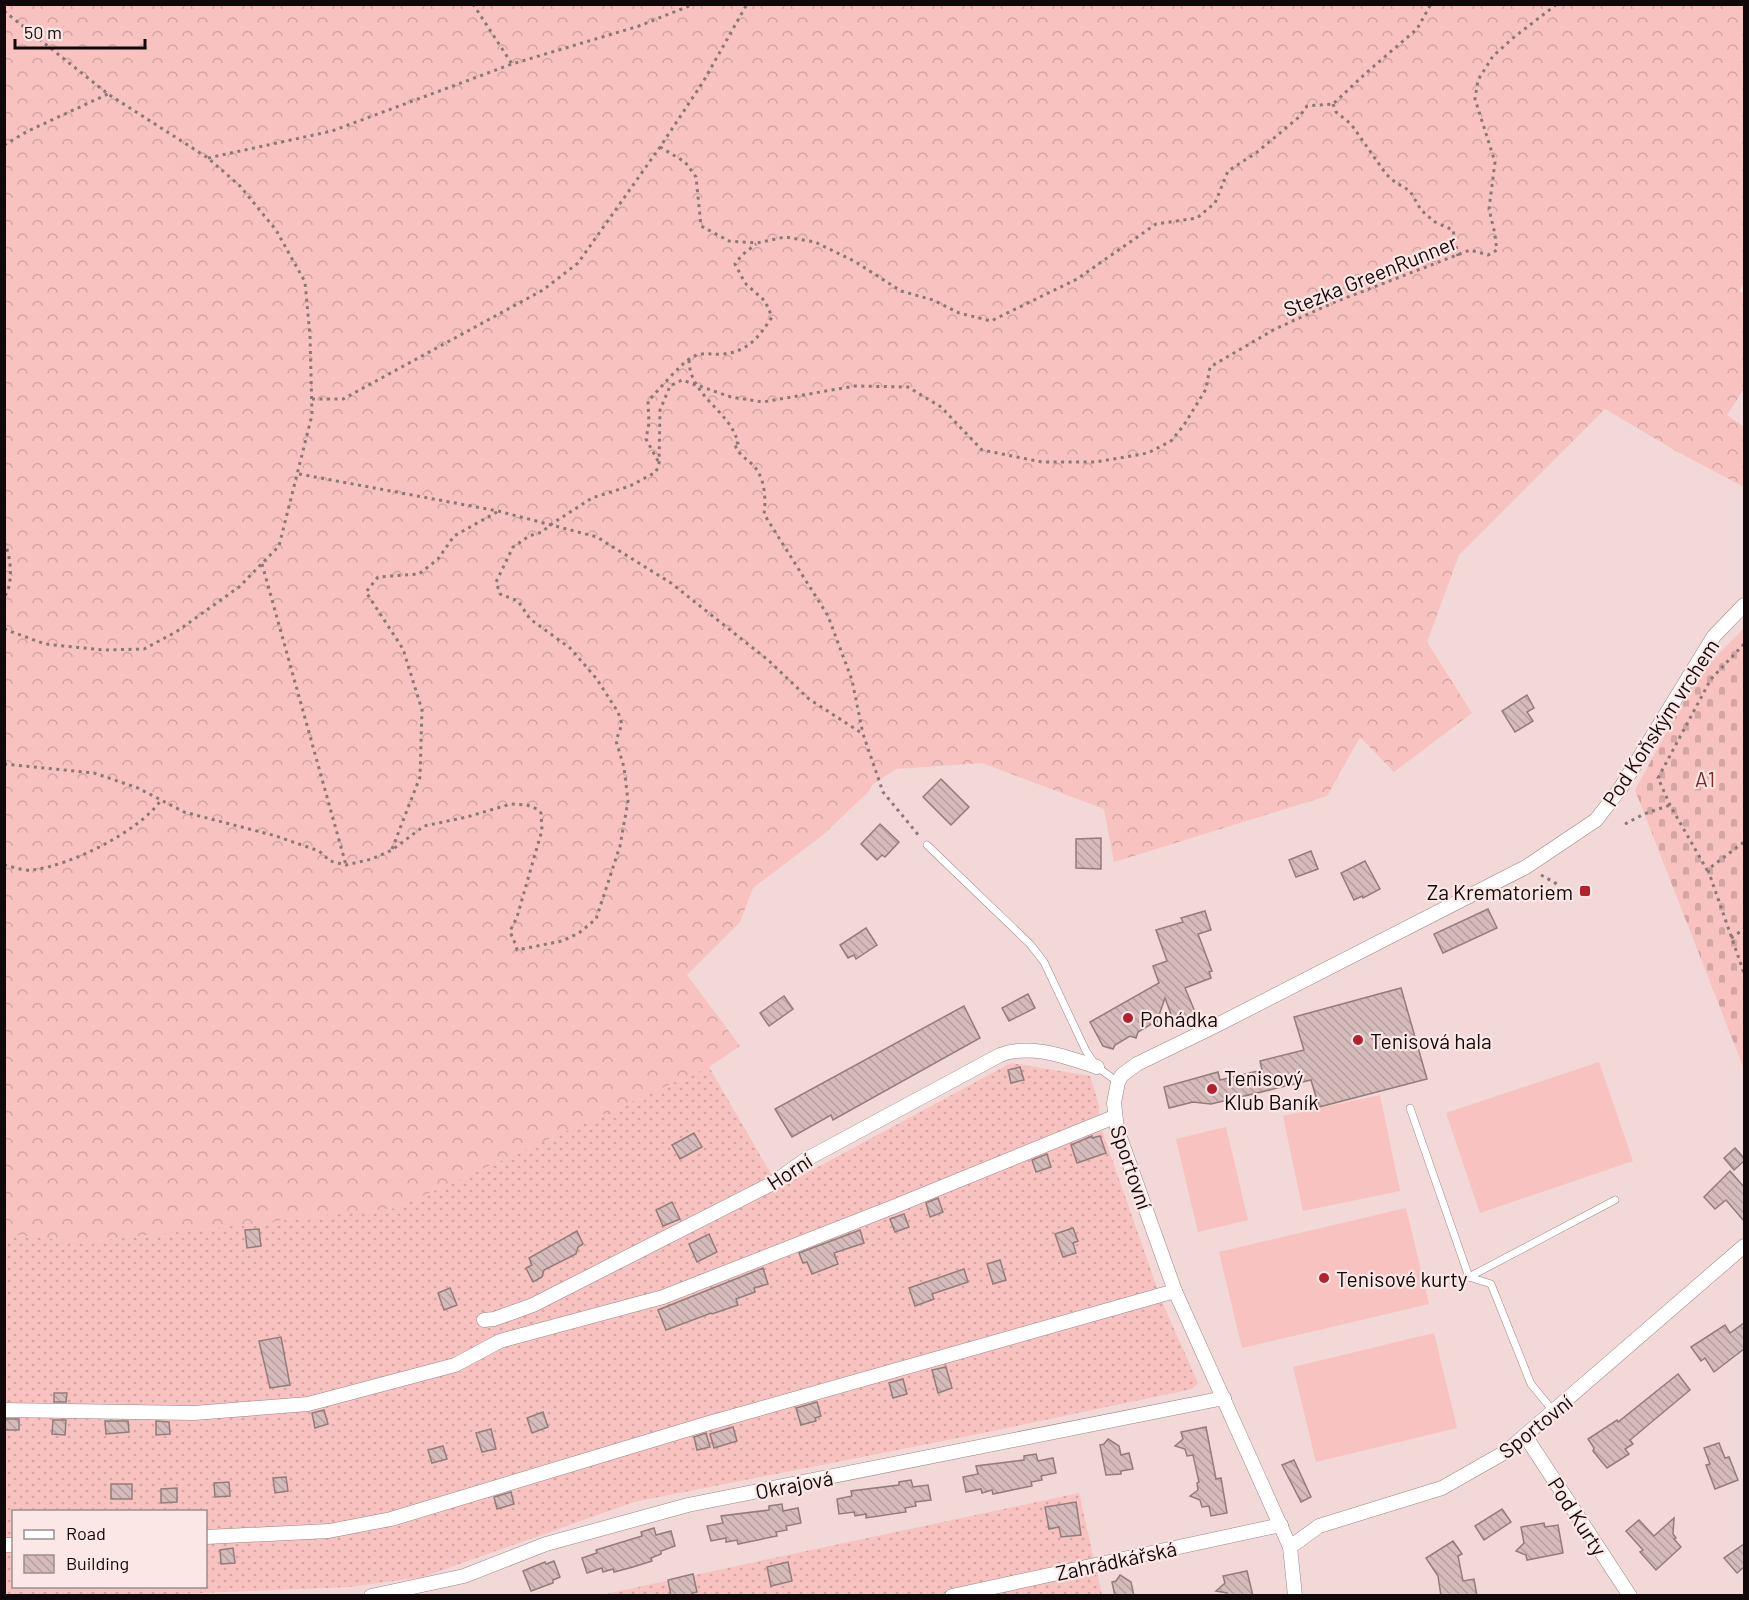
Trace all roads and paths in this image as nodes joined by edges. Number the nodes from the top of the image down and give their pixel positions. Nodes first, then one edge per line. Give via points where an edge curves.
1 (473, 4) edge
2 (694, 4) edge
3 (747, 4) edge
4 (1431, 4) edge
5 (1557, 4) edge
6 (4, 11) edge
7 (512, 64) junction
8 (108, 94) junction
9 (1333, 104) junction
10 (4, 145) edge
11 (660, 147) junction
12 (208, 158) junction
13 (757, 243) junction
14 (1458, 256) junction
15 (689, 360) junction
16 (694, 384) junction
17 (312, 399) junction
18 (659, 464) junction
19 (299, 474) junction
20 (498, 511) junction
21 (550, 525) junction
22 (4, 542) edge
23 (262, 564) junction
24 (4, 597) edge
25 (1744, 605) edge
26 (4, 629) edge
27 (1744, 644) edge
28 (863, 734) junction
29 (4, 764) edge
30 (161, 800) junction
31 (1670, 805) junction
32 (1625, 824) dead end
33 (1744, 842) edge
34 (927, 845) joint
35 (392, 850) junction
36 (4, 865) edge
37 (346, 865) junction
38 (1707, 870) junction
39 (1744, 929) edge
40 (1731, 938) junction
41 (1744, 973) edge
42 (1096, 1067) junction
43 (1118, 1082) junction
44 (1410, 1108) dead end
45 (1114, 1117) junction
46 (1615, 1200) dead end
47 (1744, 1246) edge
48 (1469, 1277) junction
49 (1175, 1291) junction
50 (484, 1320) dead end
51 (1224, 1398) junction
52 (4, 1410) edge
53 (1554, 1412) junction
54 (1526, 1437) junction
55 (1281, 1525) junction
56 (207, 1537) edge
57 (1290, 1547) junction
58 (371, 1596) edge
59 (952, 1596) edge
60 (1295, 1596) edge
61 (1630, 1596) edge

1 - 7 path
2 - 7 path via 639,26
3 - 11 path
4 - 9 path via 1417,29
5 - 14 path, Stezka GreenRunner via 1494,56 1478,80 1475,99 1495,162 1489,209 1497,250 1488,255 1470,250
6 - 8 path
7 - 12 path via 332,131
8 - 10 path
8 - 12 path
9 - 13 path via 1307,106 1256,153 1227,171 1215,203 1197,218 1156,224 1077,279 991,321 901,291 815,242 785,237
9 - 14 path via 1336,112 1352,124 1386,174 1410,191 1421,210 1435,222 1453,230
11 - 13 path via 685,162 696,177 701,226 729,241
11 - 17 path via 578,263 543,290 343,399
12 - 17 path via 240,186 276,230 305,282
13 - 15 path via 735,264 745,283 765,301 772,317 759,338 741,350 705,353
14 - 16 path, Stezka GreenRunner via 1360,291 1275,329 1210,367 1206,389 1171,441 1148,453 1096,462 1042,462 982,450 940,407 908,387 855,386 763,402 731,397
15 - 16 path
15 - 18 path via 648,400 646,439
16 - 18 path via 682,380 670,386 660,410
16 - 28 path via 736,432 738,454 758,471 766,502 764,514 828,615 852,680
17 - 19 path
18 - 21 path via 656,472 630,486 592,498
19 - 20 path
19 - 23 path via 279,546
20 - 21 path
20 - 35 path via 454,536 438,559 418,574 378,577 366,592 404,649 422,710 420,777
21 - 28 path via 597,537 671,583 768,660 809,699
21 - 35 path via 513,547 496,582 500,594 518,601 530,619 570,648 596,678 622,724 616,741 628,801 620,846 596,919 562,941 517,950 510,931 542,830 541,813 527,805 511,804 424,826
22 - 24 path via 9,550 10,591
23 - 26 path via 239,587 185,626 144,649 104,650 45,644
23 - 37 path
25 - 43 street, Pod Koňským vrchem via 1714,636 1620,789 1596,820 1526,867 1137,1064
27 - 31 path via 1712,678 1658,778
28 - 34 path via 883,792
29 - 30 path via 94,773
30 - 36 path via 153,812 97,849 31,870
30 - 37 path via 184,812 319,851 330,861
31 - 32 path
31 - 38 path
33 - 38 path
34 - 42 lane via 1044,962
35 - 37 path
38 - 40 path
39 - 40 path
40 - 41 path
42 - 43 lane
42 - 50 street, Horní via 1026,1050 1000,1055 805,1160 773,1183 533,1305
43 - 45 street, Sportovní
44 - 48 lane
45 - 49 street, Sportovní
45 - 52 street via 663,1297 500,1341 455,1365 308,1404 194,1413
46 - 48 lane
47 - 53 street, Sportovní
48 - 53 lane via 1491,1284 1531,1384
49 - 51 street, Sportovní
49 - 56 street via 709,1423 391,1519 328,1531
51 - 55 street, Sportovní
51 - 58 street, Okrajová via 688,1505 546,1544 464,1576
53 - 54 street, Sportovní
54 - 57 street, Sportovní via 1442,1488 1319,1526
54 - 61 street, Pod Kurty
55 - 57 street, Sportovní
55 - 59 street, Zahrádkářská
57 - 60 street, Sportovní

